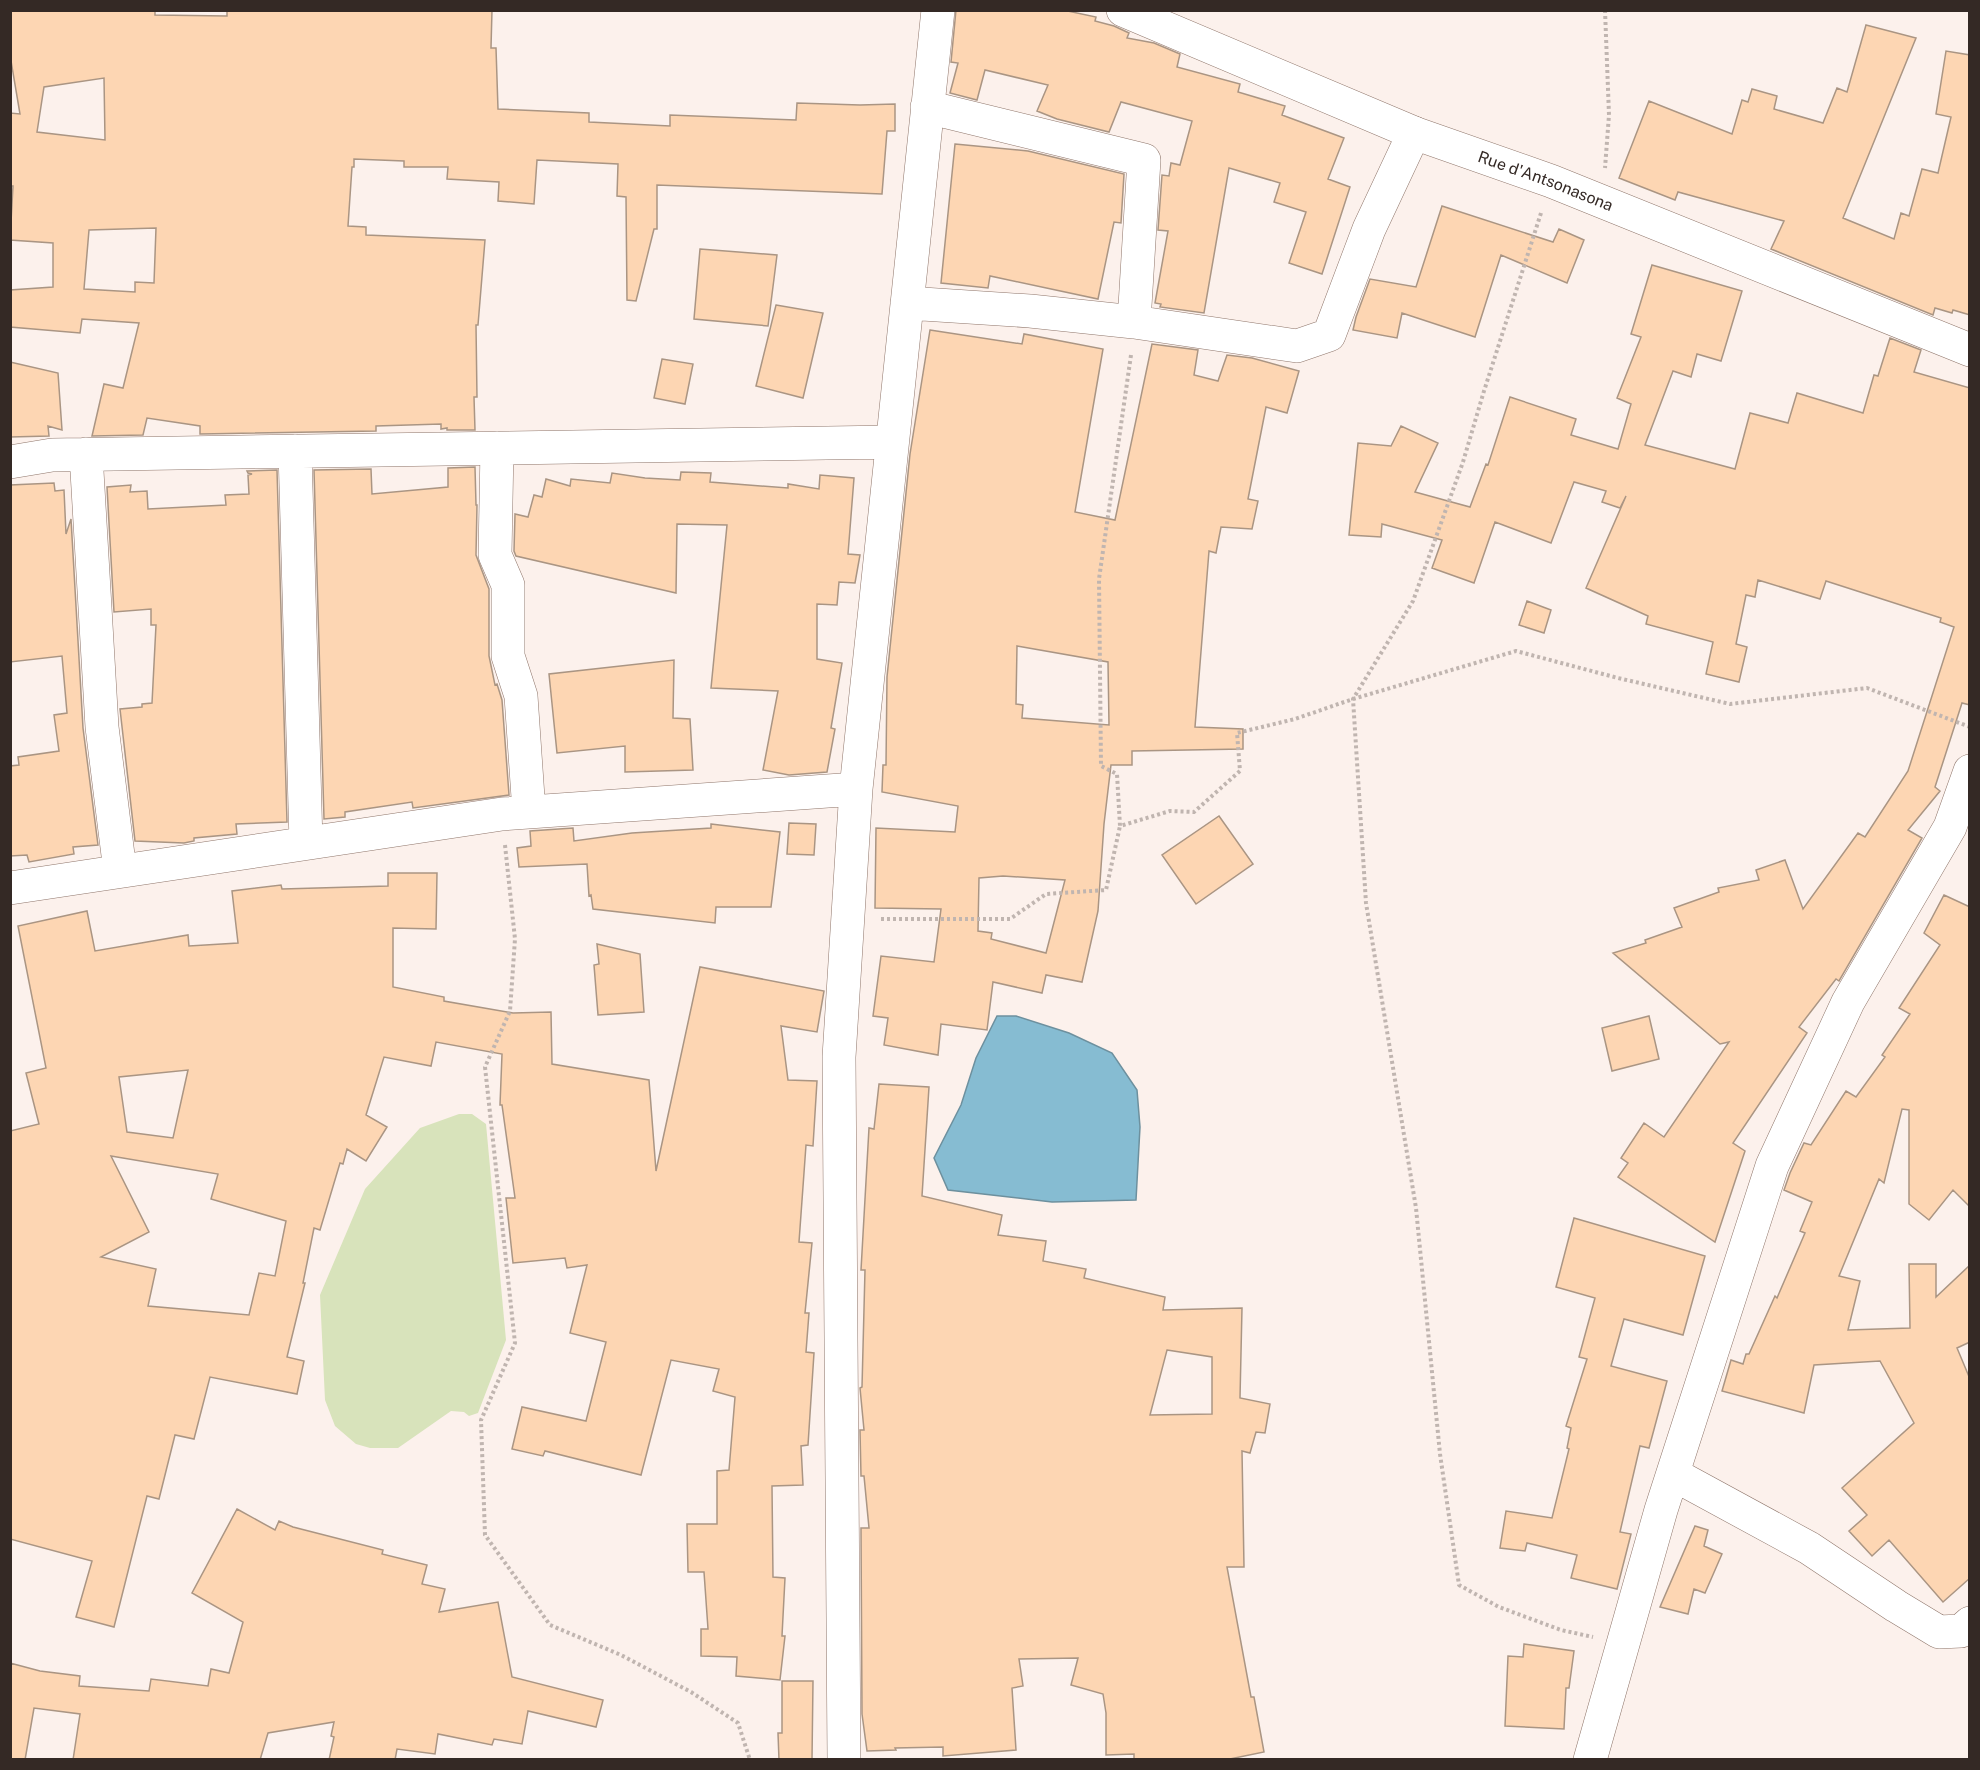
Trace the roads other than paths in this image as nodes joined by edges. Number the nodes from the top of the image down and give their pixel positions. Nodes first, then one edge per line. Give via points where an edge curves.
1 (938, 10) edge
2 (1123, 10) edge
3 (927, 107) junction
4 (1414, 133) junction
5 (907, 303) junction
6 (1134, 322) junction
7 (1970, 350) edge
8 (892, 442) junction
9 (497, 448) junction
10 (295, 451) junction
11 (86, 454) junction
12 (10, 462) edge
13 (1970, 771) edge
14 (856, 789) junction
15 (515, 813) junction
16 (1960, 832) edge
17 (306, 843) junction
18 (120, 871) junction
19 (10, 888) edge
20 (1673, 1474) junction
21 (1970, 1623) edge
22 (844, 1760) edge
23 (1590, 1760) edge

1 - 3 street
2 - 4 street, Rue d'Antsonasona
3 - 5 street
3 - 6 street via 1144,160
4 - 6 street via 1369,229 1329,335 1297,346
4 - 7 street, Rue d'Antsonasona via 1603,201
5 - 6 street via 1030,310
5 - 8 street
8 - 9 street
8 - 14 street
9 - 10 street
9 - 15 street via 495,555 508,585 508,656 521,696
10 - 11 street
10 - 17 street
11 - 12 street
11 - 18 street via 102,727
13 - 16 street
14 - 15 street
14 - 22 street via 839,1057
15 - 17 street
16 - 20 street via 1848,1002 1772,1166
17 - 18 street
18 - 19 street
20 - 21 street via 1809,1548 1939,1632 1962,1631
20 - 23 street

